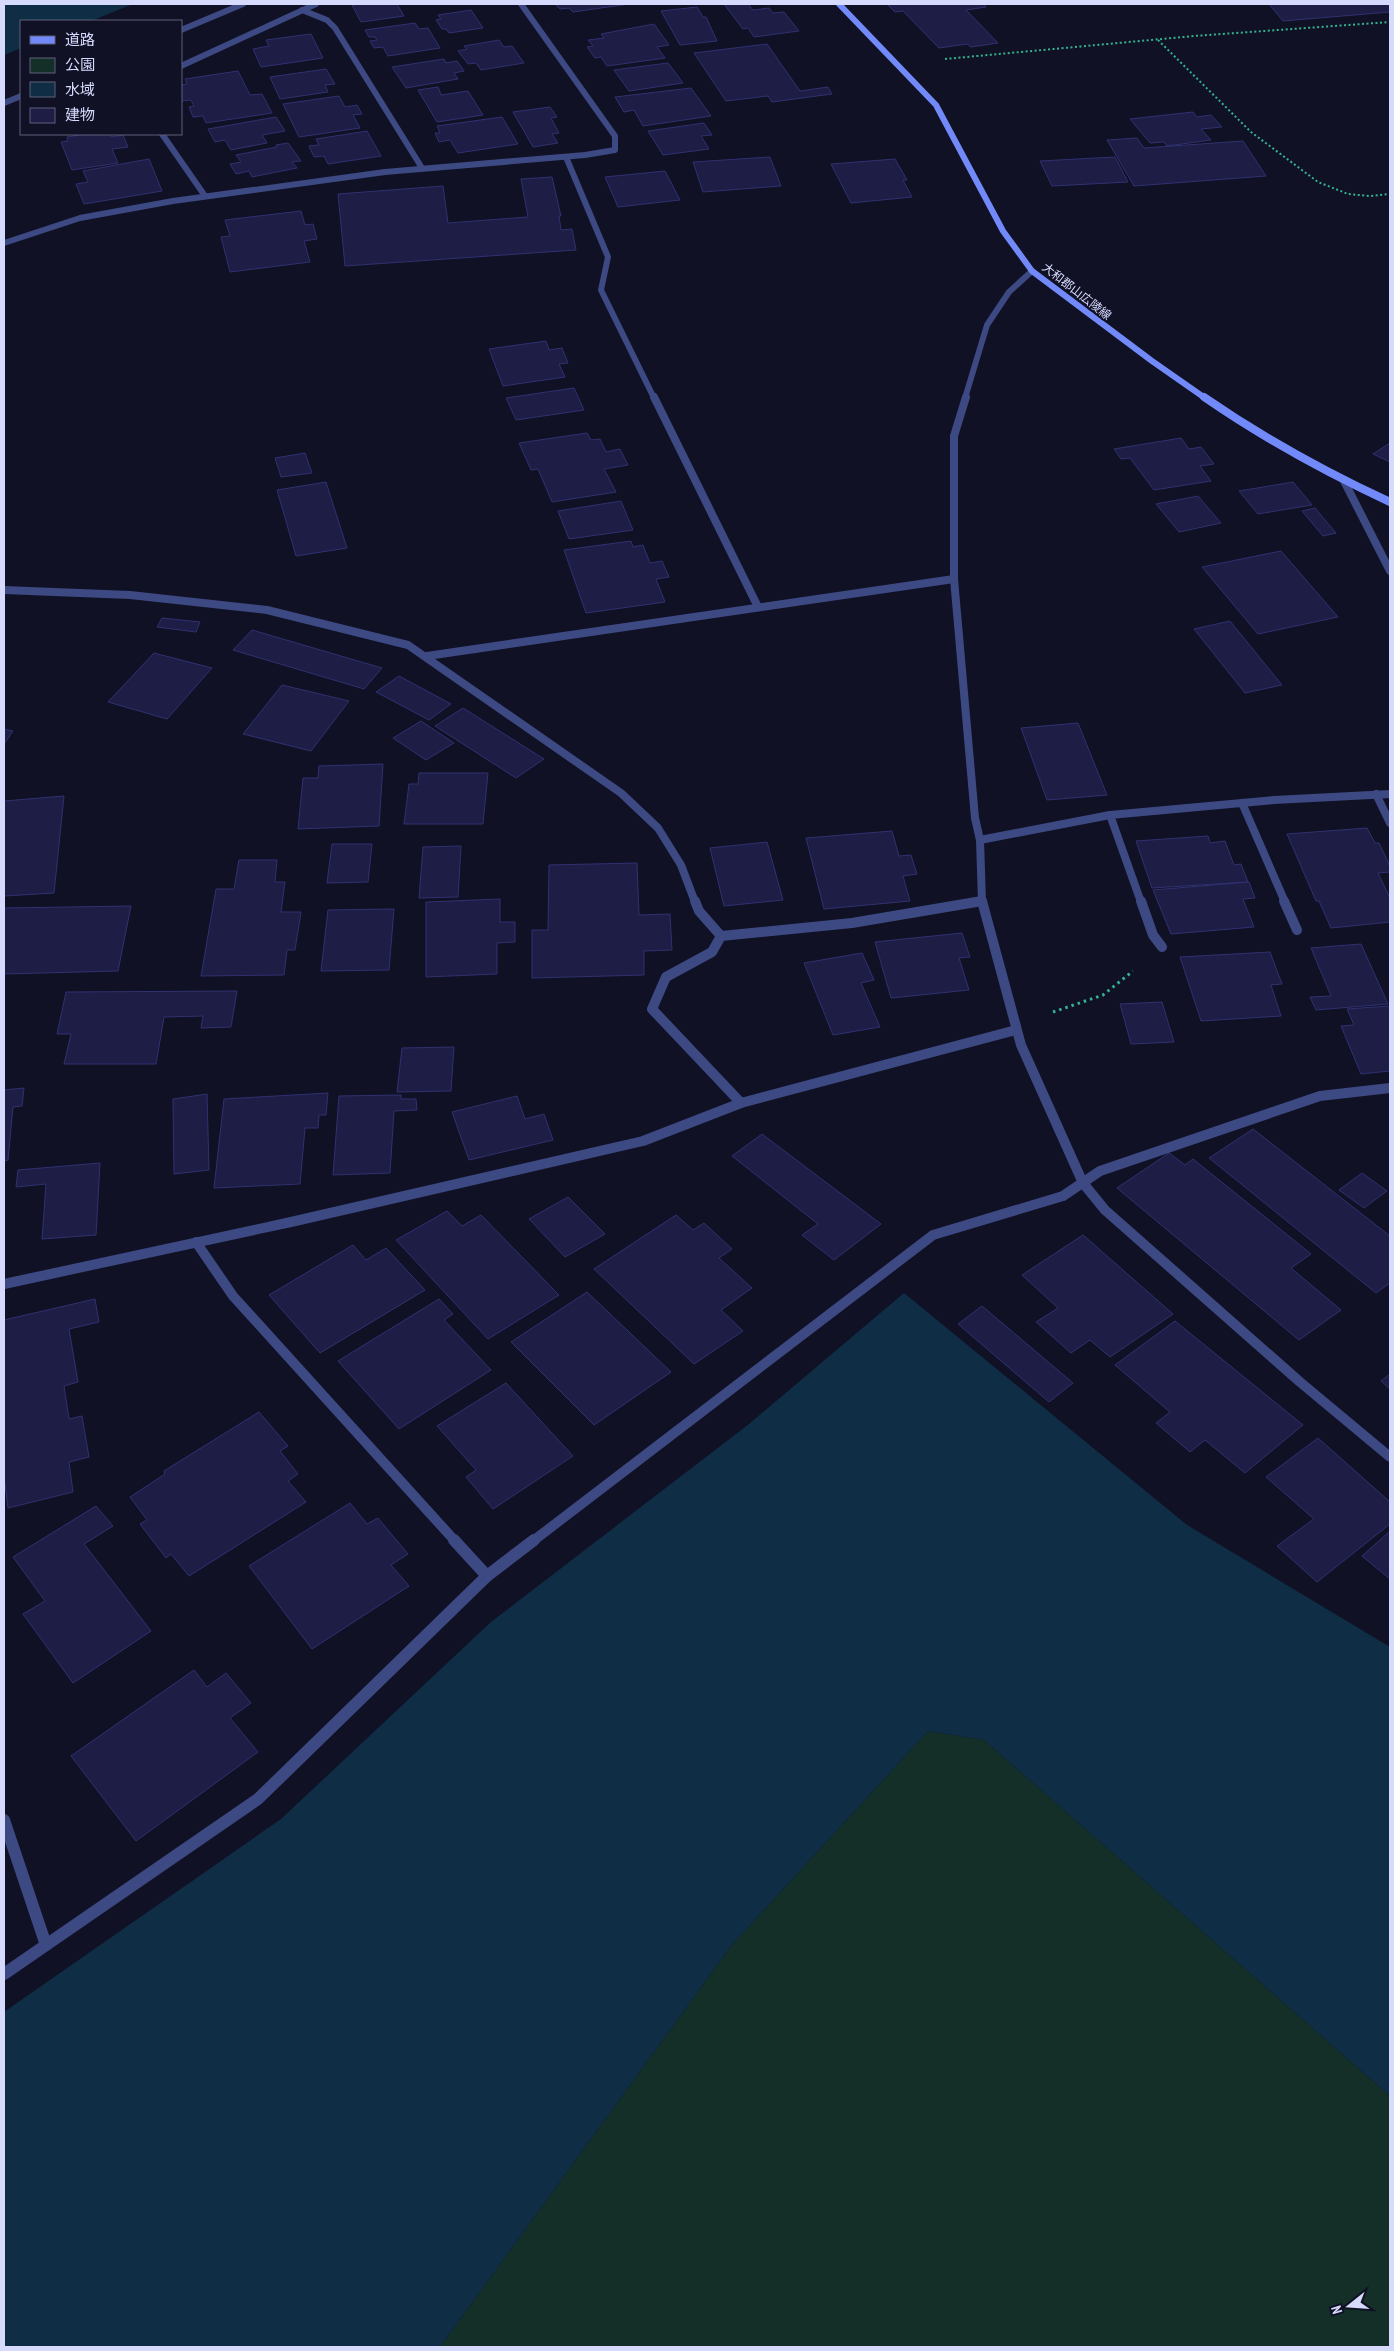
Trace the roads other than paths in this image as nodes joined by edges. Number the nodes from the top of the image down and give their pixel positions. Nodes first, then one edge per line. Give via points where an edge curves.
1 (243, 4) edge
2 (316, 4) edge
3 (521, 4) edge
4 (839, 4) edge
5 (302, 10) junction
6 (182, 30) edge
7 (182, 66) edge
8 (20, 96) edge
9 (4, 103) edge
10 (163, 135) edge
11 (566, 157) junction
12 (422, 168) junction
13 (205, 196) junction
14 (4, 243) edge
15 (1032, 271) junction
16 (1344, 481) junction
17 (1390, 502) edge
18 (1390, 571) edge
19 (954, 579) junction
20 (4, 590) edge
21 (758, 608) junction
22 (427, 656) junction
23 (1376, 794) junction
24 (1390, 794) edge
25 (1242, 803) junction
26 (1110, 815) junction
27 (1390, 823) edge
28 (980, 840) junction
29 (982, 901) junction
30 (1297, 930) dead end
31 (721, 936) junction
32 (1162, 947) road end
33 (1016, 1030) junction
34 (1390, 1088) edge
35 (741, 1103) junction
36 (1083, 1183) junction
37 (196, 1242) junction
38 (4, 1284) edge
39 (1390, 1457) edge
40 (487, 1576) junction
41 (4, 1822) edge
42 (46, 1945) junction
43 (4, 1974) edge

1 - 6 street
2 - 5 street
3 - 11 street via 615,136 615,150
4 - 15 main road, 大和郡山広陵線 via 936,105 1003,231
5 - 7 street
5 - 12 street via 327,20 336,28
8 - 9 street
10 - 13 street
11 - 12 street
11 - 21 street via 608,257 601,290
12 - 13 street
13 - 14 street via 80,218
15 - 16 main road, 大和郡山広陵線 via 1243,424
15 - 19 street via 1010,292 987,325 954,436
16 - 17 main road, 大和郡山広陵線
16 - 18 street
19 - 21 street
19 - 28 street via 975,818
20 - 22 street via 130,594 267,610 408,645
21 - 22 street
22 - 31 street via 621,793 658,828 681,865 699,911
23 - 24 street
23 - 25 street
23 - 27 street
25 - 26 street
25 - 30 street
26 - 28 street
26 - 32 street via 1153,935
28 - 29 street
29 - 31 street via 771,933
29 - 33 street
31 - 35 street via 712,952 666,977 652,1009
33 - 35 street
33 - 36 street
34 - 36 street via 1320,1096 1100,1171
35 - 37 street via 643,1141
36 - 39 street via 1105,1210
36 - 40 street via 1063,1196 933,1235
37 - 38 street
37 - 40 street via 233,1296
40 - 42 street via 258,1799
41 - 42 street
42 - 43 street

